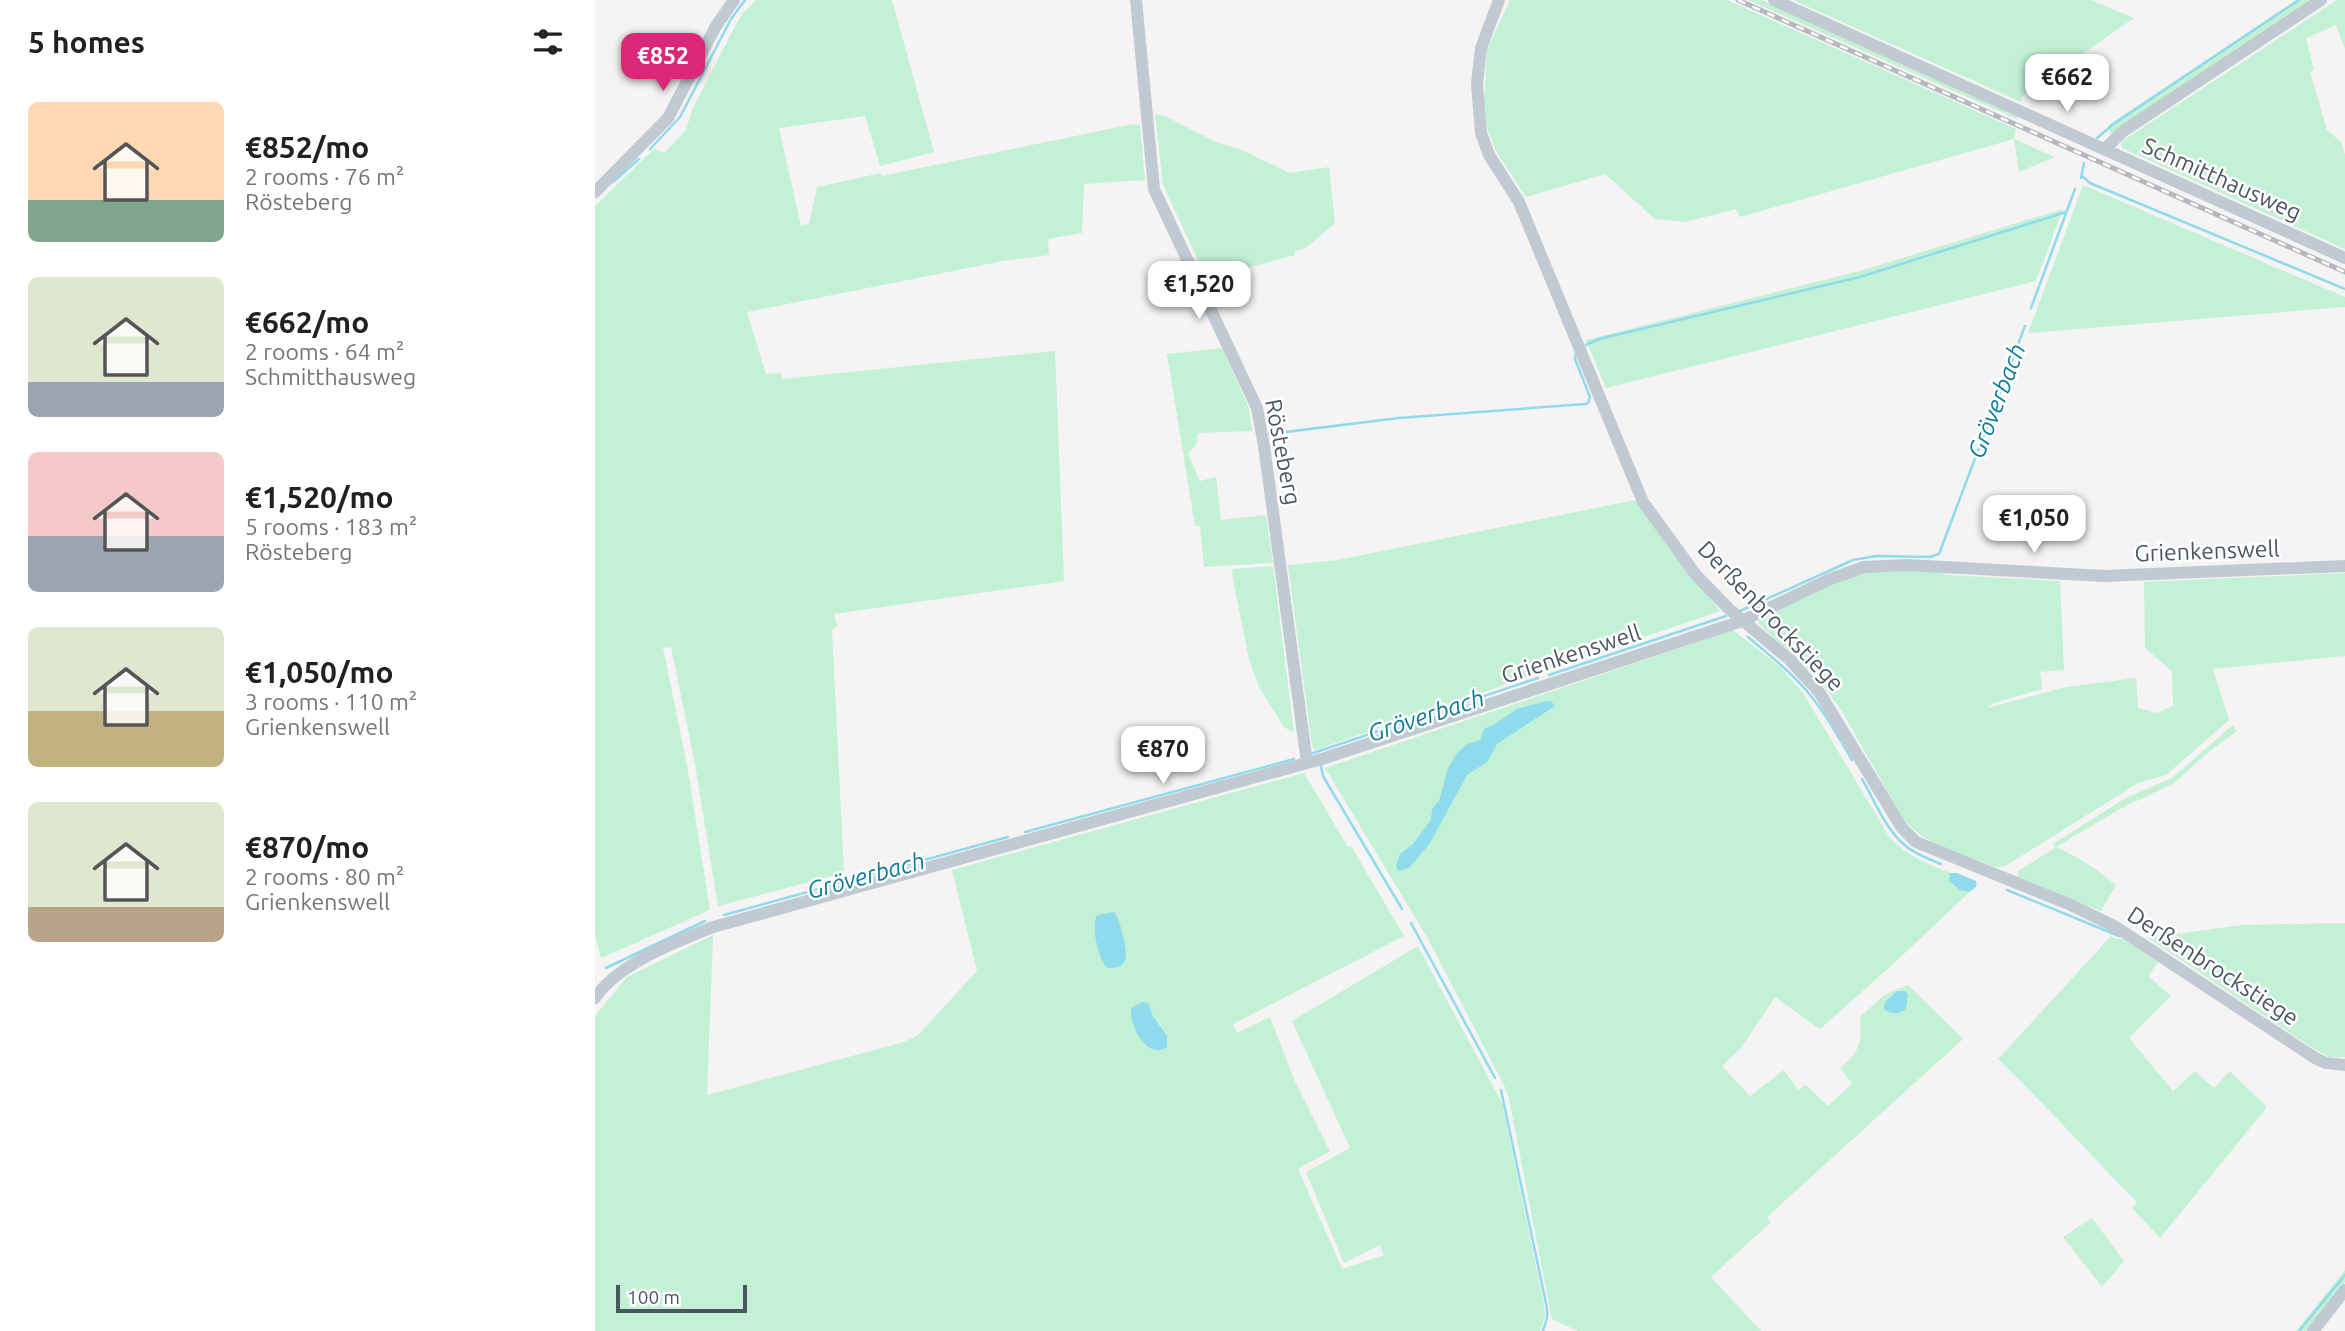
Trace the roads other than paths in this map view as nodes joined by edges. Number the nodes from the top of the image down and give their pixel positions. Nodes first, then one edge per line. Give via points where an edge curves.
1 (734, 0) edge
2 (1136, 0) edge
3 (1499, 0) edge
4 (1774, 0) edge
5 (2321, 0) edge
6 (2105, 149) junction
7 (595, 192) edge
8 (2345, 258) edge
9 (2345, 566) edge
10 (1742, 621) junction
11 (1307, 763) junction
12 (600, 980) edge
13 (595, 998) edge
14 (2345, 1065) edge
15 (2345, 1290) edge
16 (2313, 1331) edge

1 - 7 street via 669,118
2 - 11 street, Rösteberg via 1154,189 1257,408
3 - 10 street, Derßenbrockstiege via 1481,48 1477,84 1485,144 1519,202 1643,502 1696,575
4 - 6 street, Schmitthausweg
5 - 6 street via 2122,132
6 - 8 street, Schmitthausweg
9 - 10 street, Grienkenswell via 2097,576 1878,565 1840,575
10 - 11 street, Grienkenswell
10 - 14 street, Derßenbrockstiege via 1790,660 1819,692 1897,821 1916,842 2108,922 2315,1058
11 - 12 street, Grienkenswell via 713,927
12 - 13 street, Grienkenswell
15 - 16 street

